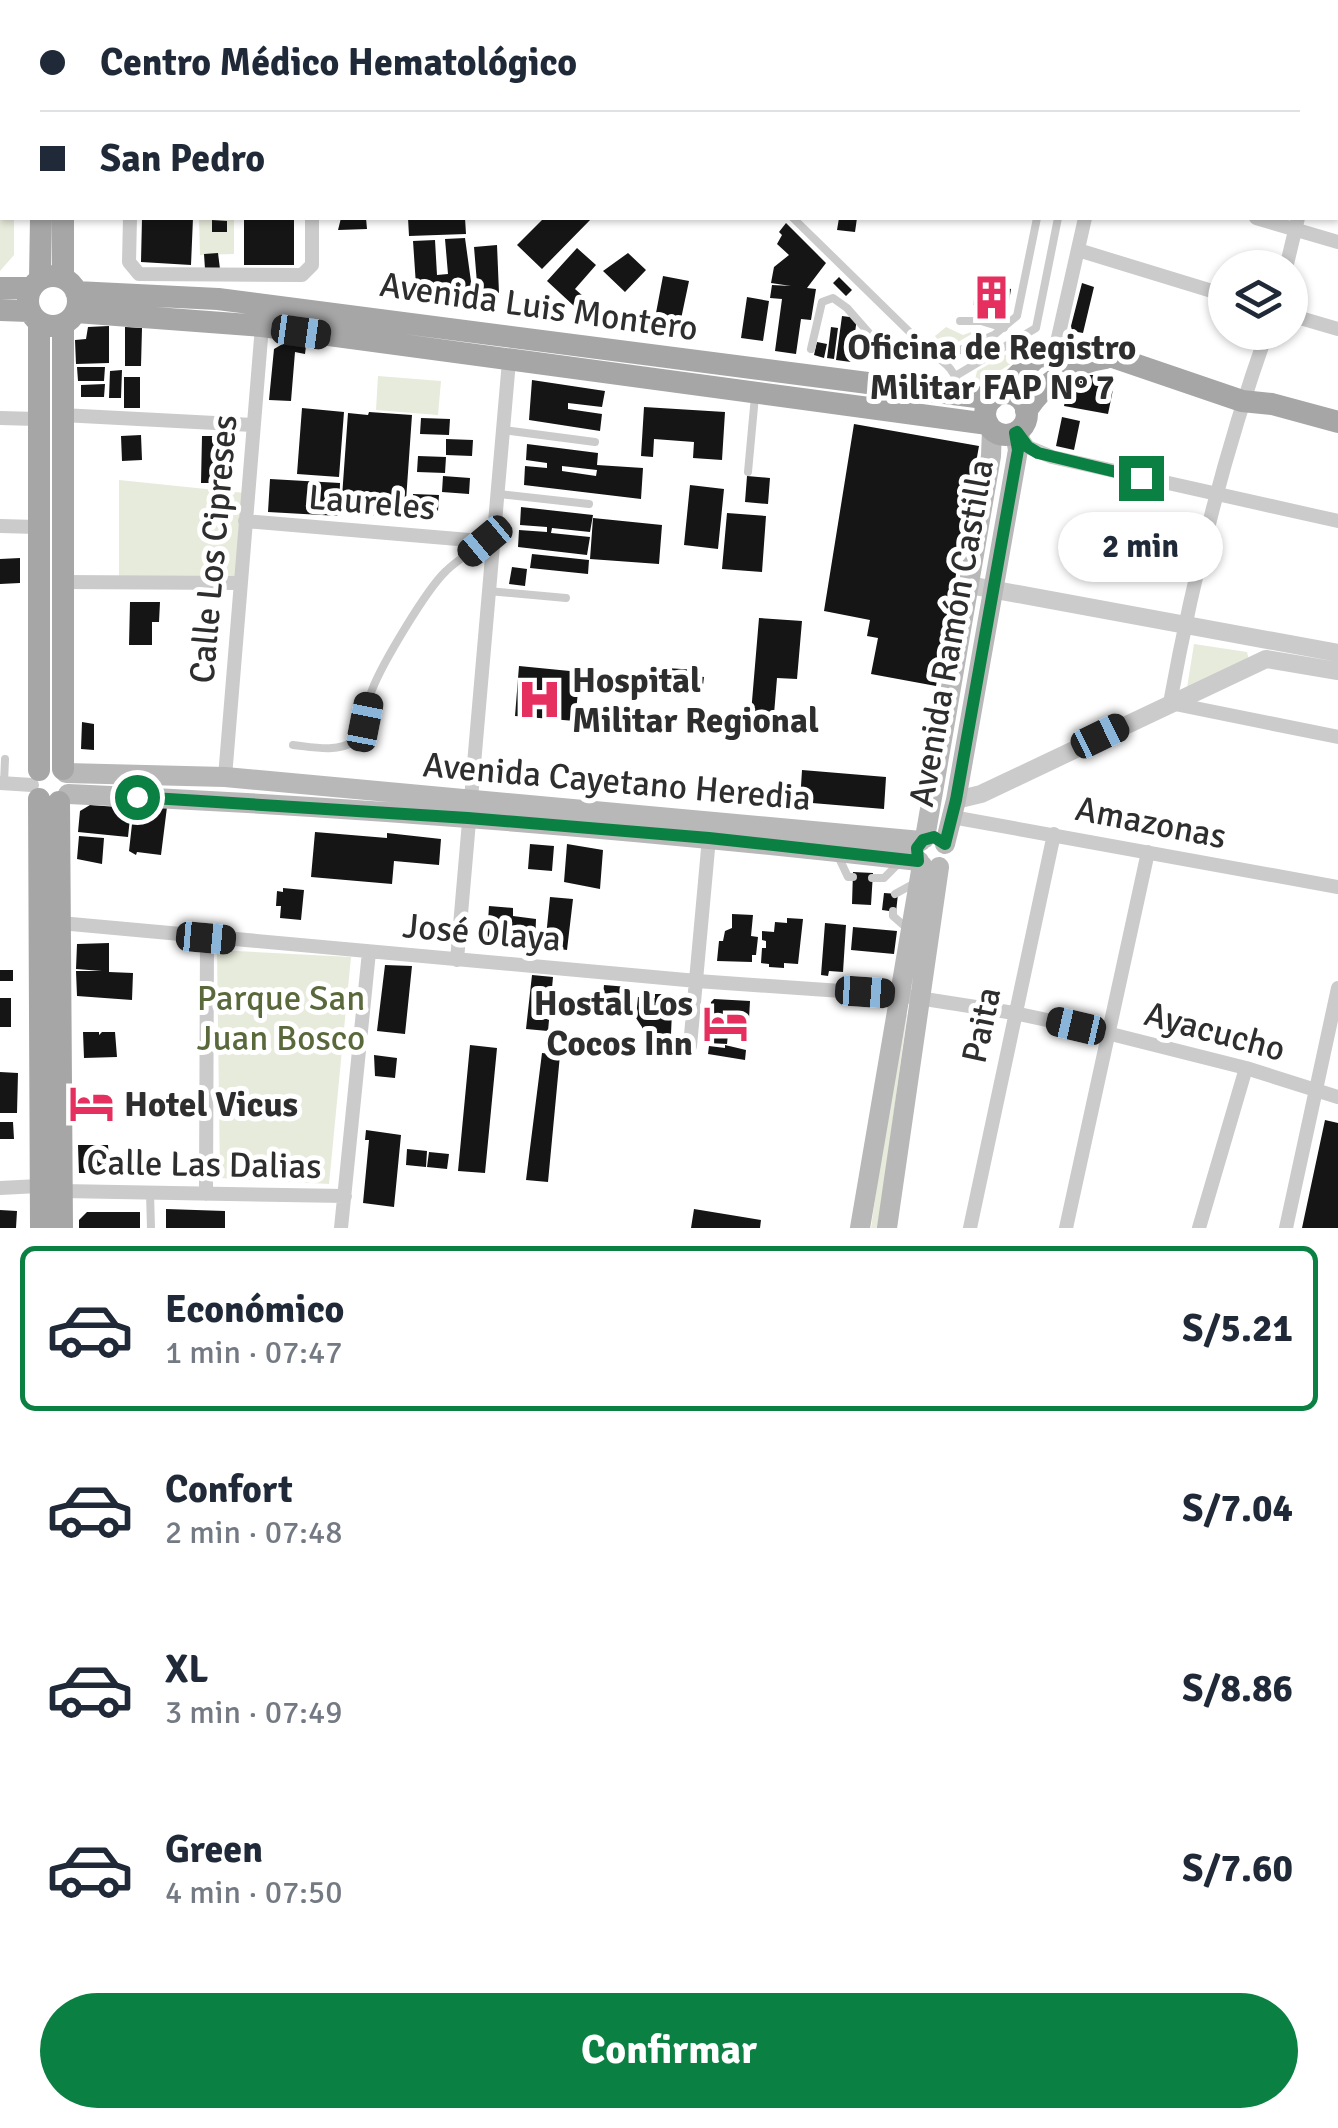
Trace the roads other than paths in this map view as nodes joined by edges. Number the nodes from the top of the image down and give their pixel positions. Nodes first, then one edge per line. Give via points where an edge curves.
1 (41, 220) edge
2 (63, 220) edge
3 (130, 220) edge
4 (312, 220) edge
5 (795, 220) edge
6 (1038, 220) edge
7 (1058, 220) edge
8 (1085, 220) edge
9 (1297, 223) edge
10 (1338, 242) edge
11 (1078, 250) junction
12 (1290, 250) edge
13 (219, 274) junction
14 (0, 288) edge
15 (1208, 290) edge
16 (52, 301) junction
17 (0, 310) edge
18 (218, 310) junction
19 (1308, 320) edge
20 (960, 321) dead end
21 (262, 326) junction
22 (1004, 328) junction
23 (1338, 329) edge
24 (994, 335) junction
25 (811, 348) dead end
26 (1260, 350) edge
27 (1002, 351) junction
28 (1054, 351) junction
29 (890, 357) dead end
30 (1113, 357) junction
31 (940, 359) junction
32 (509, 362) junction
33 (958, 386) junction
34 (918, 390) junction
35 (827, 391) junction
36 (756, 393) junction
37 (993, 398) junction
38 (1242, 400) junction
39 (914, 414) junction
40 (62, 415) junction
41 (0, 418) edge
42 (37, 419) junction
43 (1338, 422) edge
44 (254, 425) junction
45 (1008, 426) junction
46 (503, 430) junction
47 (1338, 436) edge
48 (594, 442) dead end
49 (748, 472) dead end
50 (497, 494) junction
51 (1216, 496) junction
52 (589, 504) dead end
53 (245, 521) junction
54 (1338, 521) edge
55 (0, 526) edge
56 (37, 526) junction
57 (489, 542) junction
58 (61, 582) junction
59 (240, 583) junction
60 (969, 584) junction
61 (992, 588) junction
62 (488, 590) junction
63 (566, 598) dead end
64 (1184, 625) junction
65 (1338, 652) edge
66 (1338, 671) edge
67 (40, 676) junction
68 (1170, 702) junction
69 (1338, 736) edge
70 (293, 745) dead end
71 (5, 759) dead end
72 (225, 777) junction
73 (2, 783) edge
74 (52, 785) junction
75 (469, 809) junction
76 (954, 809) junction
77 (1054, 834) junction
78 (709, 838) junction
79 (836, 852) junction
80 (1148, 852) junction
81 (924, 857) junction
82 (853, 877) dead end
83 (872, 878) dead end
84 (884, 878) junction
85 (1338, 887) edge
86 (893, 912) dead end
87 (60, 923) junction
88 (910, 930) junction
89 (206, 938) junction
90 (369, 952) junction
91 (457, 960) junction
92 (697, 981) junction
93 (1338, 988) edge
94 (909, 997) junction
95 (1014, 1013) junction
96 (1107, 1033) junction
97 (690, 1046) dead end
98 (50, 1047) junction
99 (1246, 1068) junction
100 (1317, 1089) junction
101 (1338, 1098) edge
102 (0, 1188) edge
103 (50, 1189) junction
104 (150, 1193) junction
105 (206, 1194) junction
106 (345, 1196) junction
107 (40, 1228) edge
108 (62, 1228) edge
109 (151, 1228) edge
110 (341, 1228) edge
111 (860, 1228) edge
112 (887, 1228) edge
113 (970, 1228) edge
114 (1066, 1228) edge
115 (1199, 1228) edge
116 (1286, 1228) edge

1 - 16 main road
2 - 16 main road
3 - 13 street via 130,262 139,274
4 - 13 street via 312,265 302,275
5 - 31 lane
6 - 22 lane via 1019,312
7 - 27 lane via 1036,328
8 - 11 street
9 - 10 street
9 - 12 street
11 - 15 street
11 - 28 street
13 - 18 street
14 - 16 main road, Avenida Luis Montero
16 - 17 main road, Avenida Luis Montero
16 - 18 main road, Avenida Luis Montero
16 - 40 main road
16 - 42 main road
18 - 21 main road, Avenida Luis Montero
18 - 35 main road, Avenida Luis Montero
19 - 23 street
20 - 22 lane
21 - 32 main road, Avenida Luis Montero
21 - 44 street, Calle Los Cipreses
22 - 24 lane
24 - 27 lane
24 - 31 lane
25 - 29 lane via 822,302 833,298
26 - 38 street
27 - 33 lane
28 - 30 main road
28 - 37 main road via 1036,358
30 - 38 main road
30 - 45 main road via 1076,364
31 - 33 lane
32 - 36 main road, Avenida Luis Montero
32 - 46 street
33 - 34 main road, Avenida Luis Montero
33 - 37 main road, Avenida Luis Montero
34 - 35 main road, Avenida Luis Montero
34 - 39 main road
35 - 36 main road, Avenida Luis Montero
35 - 39 main road, Avenida Luis Montero
36 - 49 lane
37 - 45 main road via 985,414
37 - 45 main road, Avenida Luis Montero via 1011,394 1022,400
38 - 43 main road
38 - 47 main road via 1264,416
38 - 51 street
39 - 45 main road, Avenida Luis Montero
40 - 44 street
40 - 58 main road
41 - 42 street
42 - 56 main road
44 - 53 street, Calle Los Cipreses
45 - 51 street via 1038,453
45 - 60 main road, Avenida Ramón Castilla
45 - 61 main road, Avenida Ramón Castilla via 1018,450
46 - 48 lane
46 - 50 street
50 - 52 lane
50 - 57 street
51 - 54 street
51 - 64 street
53 - 57 street, Laureles
53 - 59 street, Calle Los Cipreses
55 - 56 street
56 - 67 main road
57 - 62 street
57 - 70 lane via 449,567 426,596 371,690 358,738 345,746
58 - 59 street
58 - 67 main road
59 - 72 street, Calle Los Cipreses
60 - 61 street
60 - 81 main road, Avenida Ramón Castilla
61 - 64 street
61 - 76 main road, Avenida Ramón Castilla
62 - 63 lane
62 - 75 street
64 - 65 street
64 - 68 street
66 - 68 street via 1266,659
67 - 74 main road
68 - 69 street
68 - 76 street
71 - 73 lane
72 - 74 main road, Avenida Cayetano Heredia
72 - 75 main road, Avenida Cayetano Heredia
73 - 74 street, Avenida Cayetano Heredia
74 - 75 main road, Avenida Cayetano Heredia via 240,802
74 - 87 main road
74 - 98 main road
75 - 78 main road, Avenida Cayetano Heredia
75 - 81 main road, Avenida Cayetano Heredia
75 - 91 street
76 - 77 street, Amazonas
76 - 81 main road, Avenida Ramón Castilla
77 - 80 street, Amazonas
77 - 95 street, Paita
78 - 79 main road, Avenida Cayetano Heredia
78 - 92 street
79 - 81 main road, Avenida Cayetano Heredia
79 - 82 lane
80 - 85 street, Amazonas
80 - 96 street
81 - 84 lane
81 - 84 lane via 895,892
81 - 88 main road, Avenida Ramón Castilla
81 - 94 main road, Avenida Ramón Castilla
83 - 84 lane
86 - 88 lane
87 - 89 street, José Olaya
87 - 98 main road
88 - 94 main road, Avenida Ramón Castilla
89 - 90 street, José Olaya
89 - 105 street
90 - 91 street, José Olaya
90 - 106 street
91 - 92 street, José Olaya
92 - 94 street, José Olaya
92 - 97 street
93 - 100 street
94 - 95 street, Ayacucho
94 - 111 main road, Avenida Ramón Castilla
94 - 112 main road, Avenida Ramón Castilla
95 - 96 street, Ayacucho
95 - 113 street, Paita
96 - 99 street, Ayacucho
96 - 114 street
98 - 103 main road
99 - 100 street, Ayacucho
99 - 115 street
100 - 101 street, Ayacucho
100 - 116 street
102 - 103 street, Calle Las Dalias
103 - 104 street, Calle Las Dalias
103 - 107 main road
103 - 108 main road
104 - 105 street, Calle Las Dalias
104 - 109 lane
105 - 106 street, Calle Las Dalias
106 - 110 street

